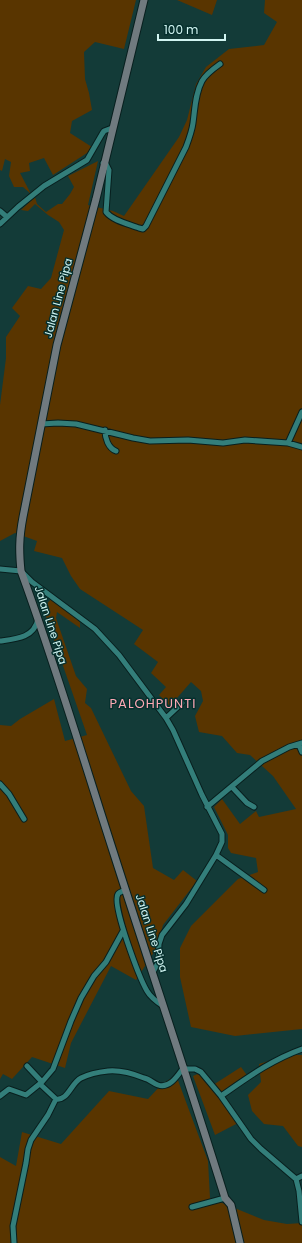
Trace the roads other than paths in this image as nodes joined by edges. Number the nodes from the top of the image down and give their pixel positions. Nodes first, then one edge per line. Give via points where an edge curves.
1 (144, 0) edge
2 (220, 64) dead end
3 (112, 128) junction
4 (103, 163) junction
5 (0, 211) edge
6 (7, 217) junction
7 (0, 224) edge
8 (302, 412) edge
9 (41, 424) junction
10 (105, 430) junction
11 (288, 443) junction
12 (302, 447) edge
13 (116, 451) dead end
14 (0, 568) edge
15 (22, 571) junction
16 (38, 619) junction
17 (0, 641) edge
18 (182, 703) dead end
19 (166, 718) junction
20 (300, 744) edge
21 (302, 752) edge
22 (0, 784) edge
23 (232, 787) junction
24 (208, 807) junction
25 (254, 807) dead end
26 (24, 819) dead end
27 (216, 855) junction
28 (126, 890) junction
29 (264, 890) dead end
30 (124, 930) junction
31 (153, 972) junction
32 (163, 1006) junction
33 (302, 1049) edge
34 (27, 1066) dead end
35 (184, 1068) junction
36 (41, 1083) junction
37 (0, 1096) edge
38 (220, 1096) junction
39 (56, 1098) junction
40 (302, 1176) edge
41 (296, 1178) junction
42 (225, 1198) junction
43 (192, 1207) dead end
44 (302, 1222) edge
45 (14, 1243) edge
46 (240, 1243) edge

1 - 3 main road, Jalan Line Pipa
2 - 4 street via 202,81 197,93 190,137 143,229 111,217 106,212 109,170
3 - 4 main road, Jalan Line Pipa
3 - 6 street via 104,131 87,160 44,186
4 - 9 main road, Jalan Line Pipa via 96,199 57,345
5 - 6 street
6 - 7 street
8 - 11 street
9 - 10 street via 76,424
9 - 15 main road, Jalan Line Pipa via 20,535
10 - 11 street via 159,442 188,440 224,443 245,440
10 - 13 street via 109,446
11 - 12 street
14 - 15 street
15 - 16 main road, Jalan Line Pipa
15 - 19 street via 32,582 101,635
16 - 17 street via 29,634
16 - 28 main road, Jalan Line Pipa
18 - 19 street
19 - 24 street
20 - 21 street
20 - 23 street via 262,761
22 - 26 street
23 - 24 street
23 - 25 street
24 - 27 street via 222,834 221,846
27 - 29 street
27 - 31 street via 186,904 162,936 158,963
28 - 30 street via 119,893 117,900 119,918
28 - 31 main road, Jalan Line Pipa
30 - 32 street via 145,988 150,996
30 - 36 street via 106,962 86,989 53,1069
31 - 32 main road, Jalan Line Pipa
32 - 35 main road, Jalan Line Pipa
33 - 38 street via 274,1060
34 - 36 street
35 - 38 street via 201,1072
35 - 39 street via 166,1086 114,1071 94,1074 79,1080 64,1097
35 - 42 main road, Jalan Line Pipa
36 - 37 street via 26,1095 9,1089
36 - 39 street
38 - 41 street via 255,1144
39 - 45 street via 28,1149 13,1226
40 - 41 street
41 - 44 street
42 - 43 street
42 - 46 main road, Jalan Line Pipa via 230,1205

